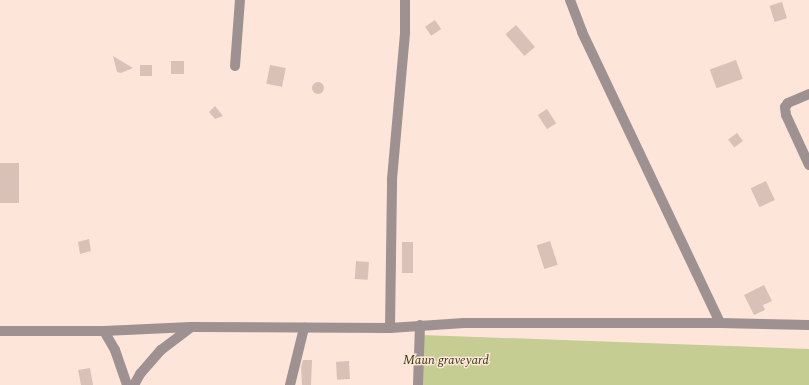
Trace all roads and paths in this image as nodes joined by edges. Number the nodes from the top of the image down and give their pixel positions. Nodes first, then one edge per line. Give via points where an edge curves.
1 (240, 0) edge
2 (405, 0) edge
3 (570, 0) edge
4 (235, 66) dead end
5 (809, 94) edge
6 (809, 165) edge
7 (720, 323) junction
8 (420, 325) junction
9 (809, 325) edge
10 (190, 327) junction
11 (304, 328) junction
12 (390, 328) junction
13 (0, 331) edge
14 (104, 331) junction
15 (127, 385) edge
16 (134, 385) edge
17 (290, 385) edge
18 (418, 385) edge

1 - 4 street
2 - 12 street via 405,32 392,179
3 - 7 street via 582,32
5 - 6 street via 788,103 785,107 786,116
7 - 8 street
7 - 9 street
8 - 12 street
8 - 18 street
10 - 11 street
10 - 14 street
10 - 16 street via 161,350
11 - 12 street
11 - 17 street
13 - 14 street
14 - 15 street via 115,350

